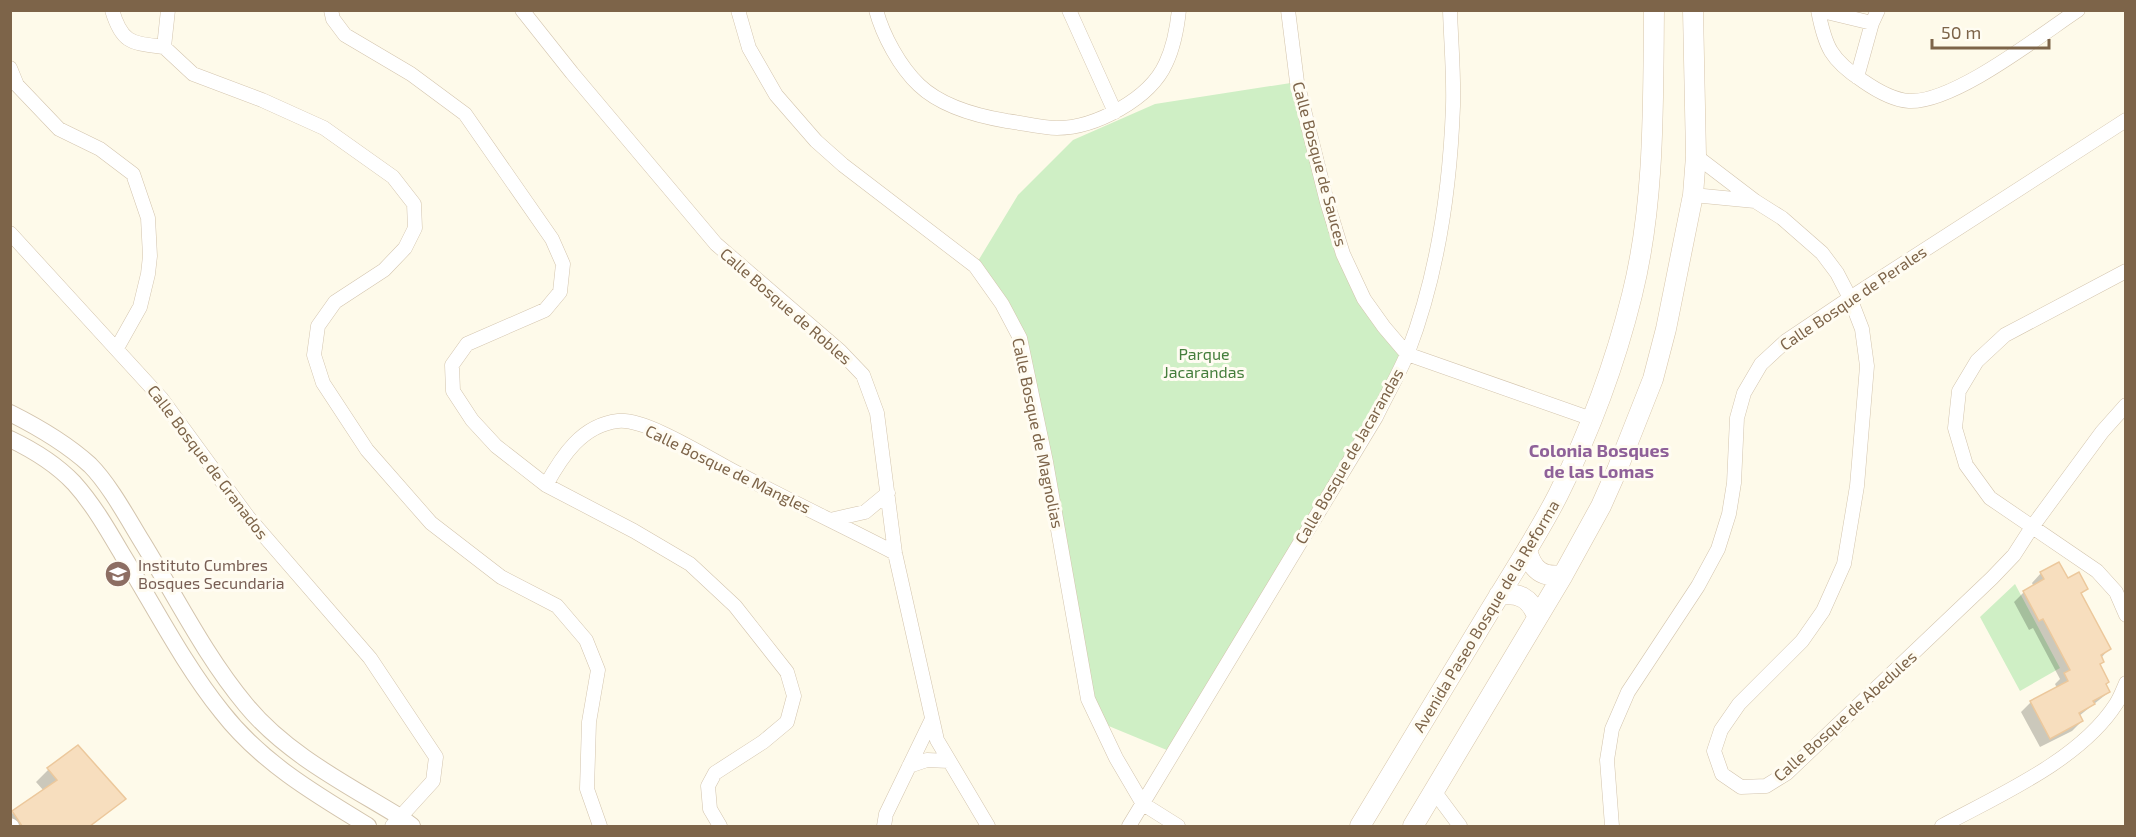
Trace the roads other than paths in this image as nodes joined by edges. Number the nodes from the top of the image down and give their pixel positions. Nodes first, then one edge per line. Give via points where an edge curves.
1 (112, 10) edge
2 (168, 10) edge
3 (331, 10) edge
4 (522, 10) edge
5 (738, 10) edge
6 (876, 10) edge
7 (1069, 10) edge
8 (1179, 10) edge
9 (1288, 10) edge
10 (1450, 10) edge
11 (1654, 10) edge
12 (1693, 10) edge
13 (1818, 10) edge
14 (2078, 10) edge
15 (1875, 17) edge
16 (164, 47) junction
17 (10, 68) edge
18 (1857, 77) junction
19 (1115, 112) junction
20 (2126, 120) edge
21 (1696, 156) junction
22 (1693, 195) junction
23 (1755, 201) junction
24 (10, 233) edge
25 (2126, 271) edge
26 (1850, 298) junction
27 (117, 348) junction
28 (1407, 354) junction
29 (2126, 405) edge
30 (10, 413) edge
31 (1592, 419) junction
32 (10, 439) edge
33 (546, 485) junction
34 (888, 493) junction
35 (830, 520) junction
36 (2032, 527) junction
37 (1527, 550) junction
38 (895, 553) junction
39 (1563, 575) junction
40 (1499, 595) junction
41 (2126, 615) edge
42 (1537, 616) junction
43 (2126, 683) edge
44 (932, 719) junction
45 (949, 761) junction
46 (909, 766) junction
47 (1434, 791) junction
48 (1143, 804) junction
49 (401, 823) edge
50 (368, 826) edge
51 (600, 826) edge
52 (720, 826) edge
53 (884, 826) edge
54 (988, 826) edge
55 (1129, 826) edge
56 (1178, 826) edge
57 (1360, 826) edge
58 (1413, 826) edge
59 (1460, 826) edge
60 (1612, 826) edge
61 (1942, 826) edge

1 - 16 street via 118,29 134,44
2 - 16 street
3 - 33 street via 345,35 411,74 465,114 552,239 563,264 560,292 545,310 467,344 452,365 453,391 472,420 496,446
4 - 34 street, Calle Bosque de Robles via 716,244 863,375 878,413
5 - 48 street, Calle Bosque de Magnolias via 749,48 776,95 843,165 975,266 1020,338 1088,699
6 - 19 street via 899,61 920,86 951,106 987,118 1056,128 1085,125
7 - 19 street
8 - 19 street via 1177,34 1166,66 1145,92
9 - 28 street, Calle Bosque de Sauces via 1297,82 1343,254 1364,299
10 - 28 street, Calle Bosque de Jacarandas via 1453,105 1446,194 1437,254
11 - 31 main road, Avenida Paseo Bosque de la Reforma via 1653,120 1646,212 1633,293
12 - 21 main road
13 - 15 street
13 - 18 street via 1824,40 1837,60
14 - 18 street via 1969,83 1939,96 1909,101 1879,92
15 - 18 street
16 - 51 street via 193,74 324,128 393,177 414,204 415,228 405,248 384,270 335,302 318,326 314,355 323,383 367,450 431,524 501,577 557,606 586,640 598,670 590,722 587,789
17 - 27 street via 17,85 59,129 100,149 133,174 148,218 150,256 140,307
20 - 26 street, Calle Bosque de Perales
21 - 22 main road
21 - 23 street, Calle Bosque de Abedules
22 - 23 street, Calle Bosque de Abedules
22 - 39 main road via 1653,379 1617,470
23 - 26 street, Calle Bosque de Abedules via 1782,218 1822,253
24 - 27 street, Calle Bosque de Granados
25 - 36 street via 2005,335 1977,361 1959,391 1955,428 1966,465 1990,498
26 - 36 street, Calle Bosque de Abedules via 1862,329 1867,366 1857,486 1844,564 1823,612 1802,641 1739,704 1721,730 1714,751 1722,774 1742,787 1766,786 1787,773 1992,578 2014,555
26 - 60 street, Calle Bosque de Perales via 1786,341 1761,364 1744,393 1737,418 1729,514 1718,549 1628,692 1612,729 1607,760
27 - 49 street, Calle Bosque de Granados via 161,398 248,517 370,658 436,757 433,781
28 - 31 street
28 - 48 street, Calle Bosque de Jacarandas via 1372,423
29 - 36 street, Calle Bosque de Abedules
30 - 49 street via 36,426 91,466 248,707 302,755
31 - 37 main road, Avenida Paseo Bosque de la Reforma via 1558,495
32 - 50 street via 50,462 74,483 101,519 202,686 241,735 302,786
33 - 35 street, Calle Bosque de Mangles via 576,441 599,425 620,421 654,429
33 - 52 street via 690,564 735,606 787,672 794,696 787,722 764,742 715,772 708,786 710,808
34 - 35 street via 865,512
34 - 38 street, Calle Bosque de Robles
35 - 38 street, Calle Bosque de Mangles
36 - 41 street via 2097,571 2116,592
37 - 39 main road via 1538,572 1550,577
37 - 40 main road, Avenida Paseo Bosque de la Reforma
38 - 44 street, Calle Bosque de Robles
39 - 42 main road
40 - 42 main road via 1523,596 1533,605
40 - 57 main road, Avenida Paseo Bosque de la Reforma
42 - 47 main road
43 - 61 street via 2117,704 2088,738 2047,768
44 - 45 street, Calle Bosque de Robles via 937,740
44 - 46 street
45 - 46 street via 927,760
45 - 54 street, Calle Bosque de Robles
46 - 53 street
47 - 58 main road
47 - 59 street
48 - 55 street, Calle Bosque de Jacarandas
48 - 56 street, Calle Bosque de Magnolias

